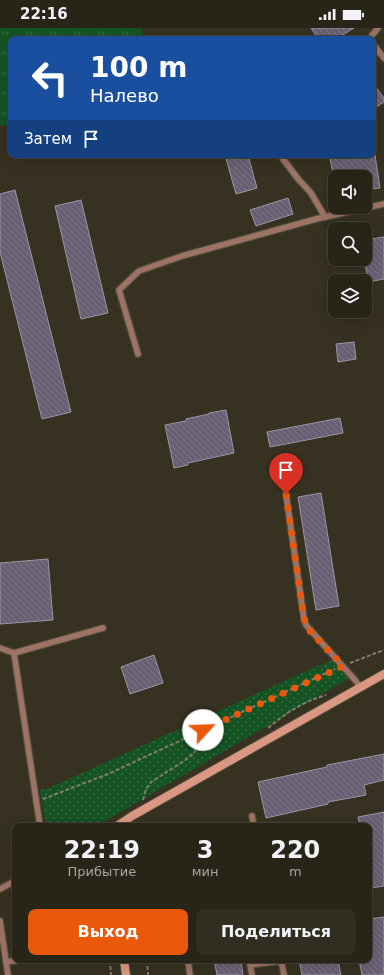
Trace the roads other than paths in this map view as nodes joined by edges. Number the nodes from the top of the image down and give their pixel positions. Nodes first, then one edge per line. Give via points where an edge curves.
1 (378, 28) edge
2 (371, 36) edge
3 (376, 48) edge
4 (384, 58) edge
5 (283, 159) dead end
6 (384, 204) edge
7 (325, 217) junction
8 (138, 354) dead end
9 (286, 494) dead end
10 (103, 628) dead end
11 (0, 648) edge
12 (14, 653) junction
13 (384, 674) edge
14 (360, 687) junction
15 (252, 816) dead end
16 (40, 823) edge
17 (121, 823) edge
18 (253, 823) edge
19 (12, 883) edge
20 (0, 889) edge
21 (0, 921) edge
22 (12, 961) edge
23 (6, 962) junction
24 (124, 963) edge
25 (188, 963) edge
26 (262, 963) edge
27 (282, 963) edge
28 (8, 975) edge
29 (126, 975) edge
30 (190, 975) edge
31 (252, 975) edge
32 (284, 975) edge

1 - 2 lane
3 - 4 lane
5 - 7 lane via 311,193
6 - 7 lane
7 - 8 lane via 182,256 139,271 119,290
9 - 14 lane via 304,619 310,631
10 - 12 lane
11 - 12 lane
12 - 16 lane
13 - 14 street
14 - 17 street
15 - 18 lane
19 - 20 lane
21 - 23 lane
22 - 23 lane
23 - 28 lane
24 - 29 street
25 - 30 lane
26 - 31 lane via 250,965
27 - 32 lane

